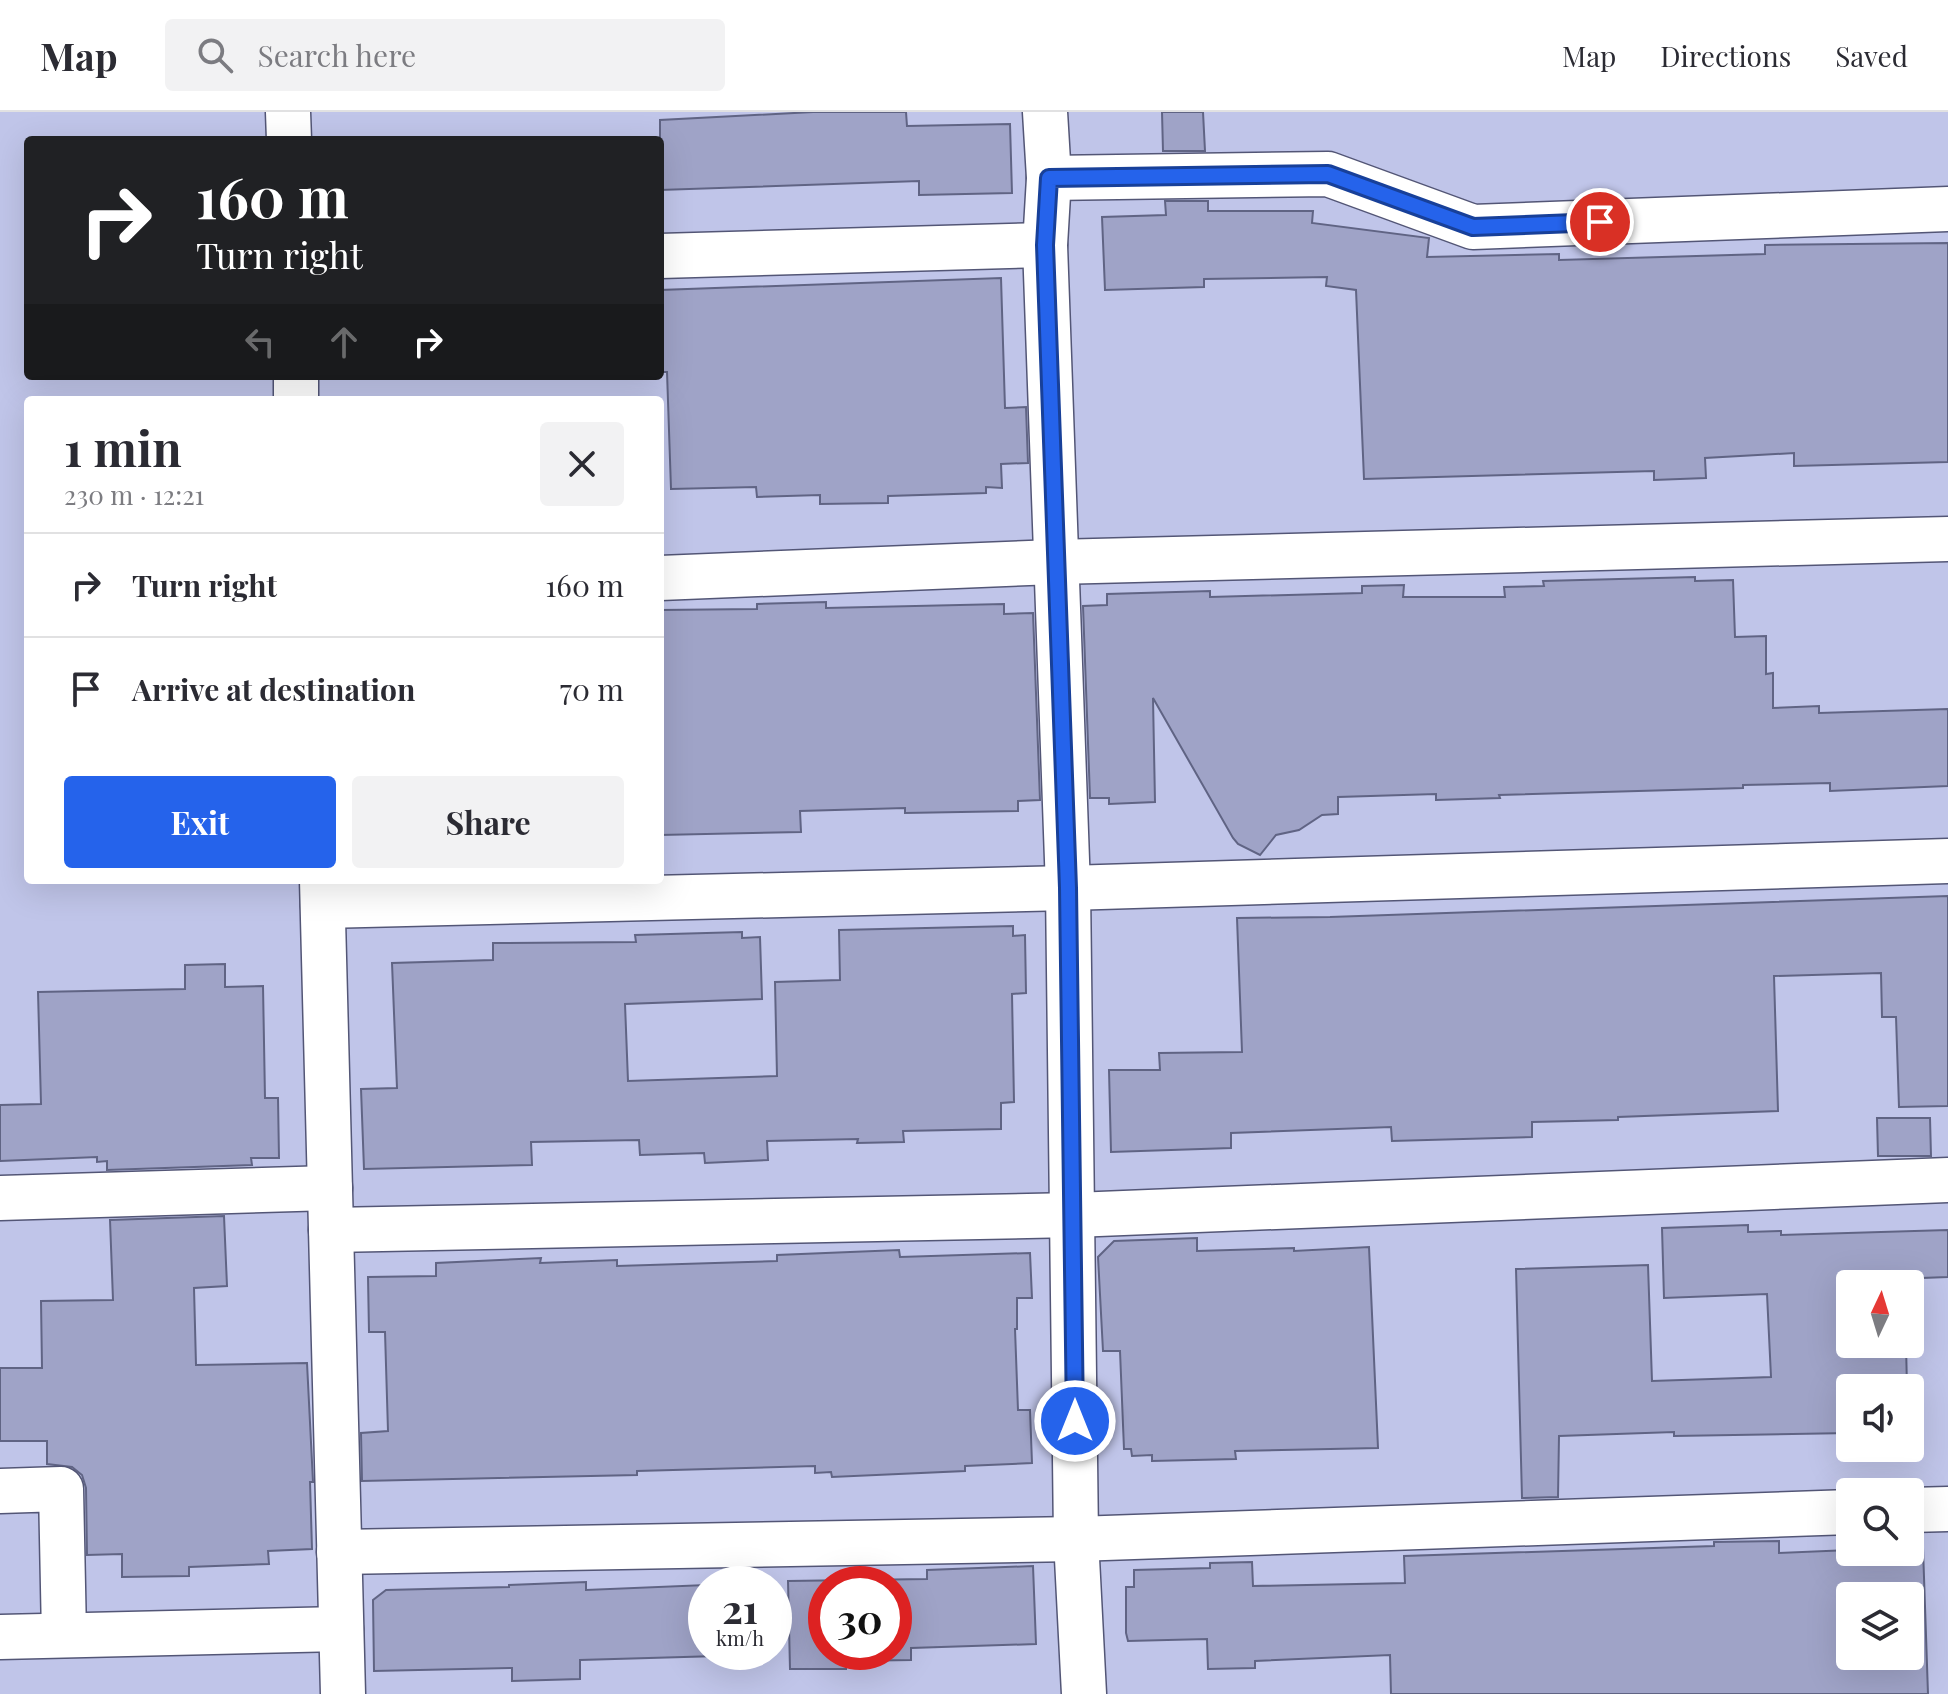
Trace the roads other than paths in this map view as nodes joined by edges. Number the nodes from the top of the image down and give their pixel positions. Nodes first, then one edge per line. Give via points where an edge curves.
1 (288, 112) edge
2 (1045, 112) edge
3 (289, 136) edge
4 (1049, 178) junction
5 (1948, 209) edge
6 (1045, 245) junction
7 (664, 256) edge
8 (1948, 539) edge
9 (1055, 562) junction
10 (664, 578) edge
11 (1948, 861) edge
12 (1068, 888) junction
13 (322, 893) edge
14 (1948, 1180) edge
15 (0, 1198) edge
16 (330, 1209) junction
17 (1074, 1215) junction
18 (0, 1491) edge
19 (1948, 1509) edge
20 (1924, 1510) edge
21 (1836, 1512) edge
22 (1076, 1539) junction
23 (339, 1552) junction
24 (341, 1629) junction
25 (64, 1635) junction
26 (0, 1637) edge
27 (343, 1694) edge
28 (1084, 1694) edge

1 - 3 street
2 - 4 street
4 - 5 street via 1328,174 1473,227
4 - 6 street
6 - 7 street
6 - 9 street
8 - 9 street
9 - 10 street
9 - 12 street
11 - 12 street
12 - 13 street
12 - 17 street
13 - 16 street
14 - 17 street
15 - 16 street
16 - 17 street
16 - 23 street
17 - 22 street
18 - 25 street via 61,1489
19 - 20 street
21 - 22 street
22 - 23 street
22 - 28 street
23 - 24 street
24 - 25 street
24 - 27 street
25 - 26 street

